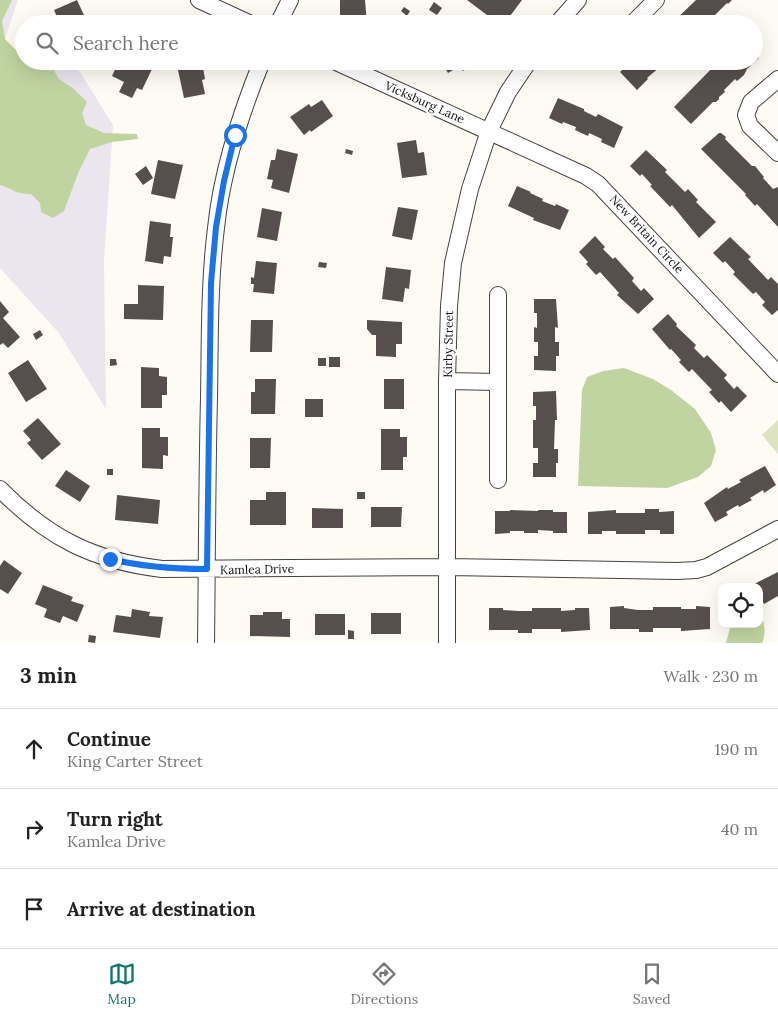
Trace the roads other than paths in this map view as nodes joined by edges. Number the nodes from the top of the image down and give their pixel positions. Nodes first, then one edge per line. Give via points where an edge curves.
1 (199, 0) edge
2 (290, 0) edge
3 (578, 0) edge
4 (656, 0) edge
5 (232, 15) edge
6 (282, 15) edge
7 (565, 15) edge
8 (641, 15) edge
9 (259, 70) edge
10 (354, 70) edge
11 (523, 70) edge
12 (778, 78) edge
13 (488, 131) junction
14 (778, 153) edge
15 (498, 295) dead end
16 (778, 374) edge
17 (447, 381) junction
18 (498, 382) junction
19 (498, 480) dead end
20 (0, 489) edge
21 (778, 529) edge
22 (447, 567) junction
23 (207, 569) junction
24 (206, 643) edge
25 (447, 643) edge

1 - 5 street
2 - 6 street
3 - 7 street
4 - 8 street
9 - 23 street via 235,135 216,227 211,283
10 - 13 street, Vicksburg Lane
11 - 13 street, Kirby Street
12 - 14 street via 752,102 746,115 750,126
13 - 16 street, New Britain Circle via 598,184
13 - 17 street, Kirby Street via 470,189 453,263
15 - 18 street
17 - 18 street
17 - 22 street, Kirby Street
18 - 19 street
20 - 23 street, Kamlea Drive via 38,523 87,551 139,566
21 - 22 street via 718,562 696,570
22 - 23 street, Kamlea Drive
22 - 25 street, Kirby Street
23 - 24 street

